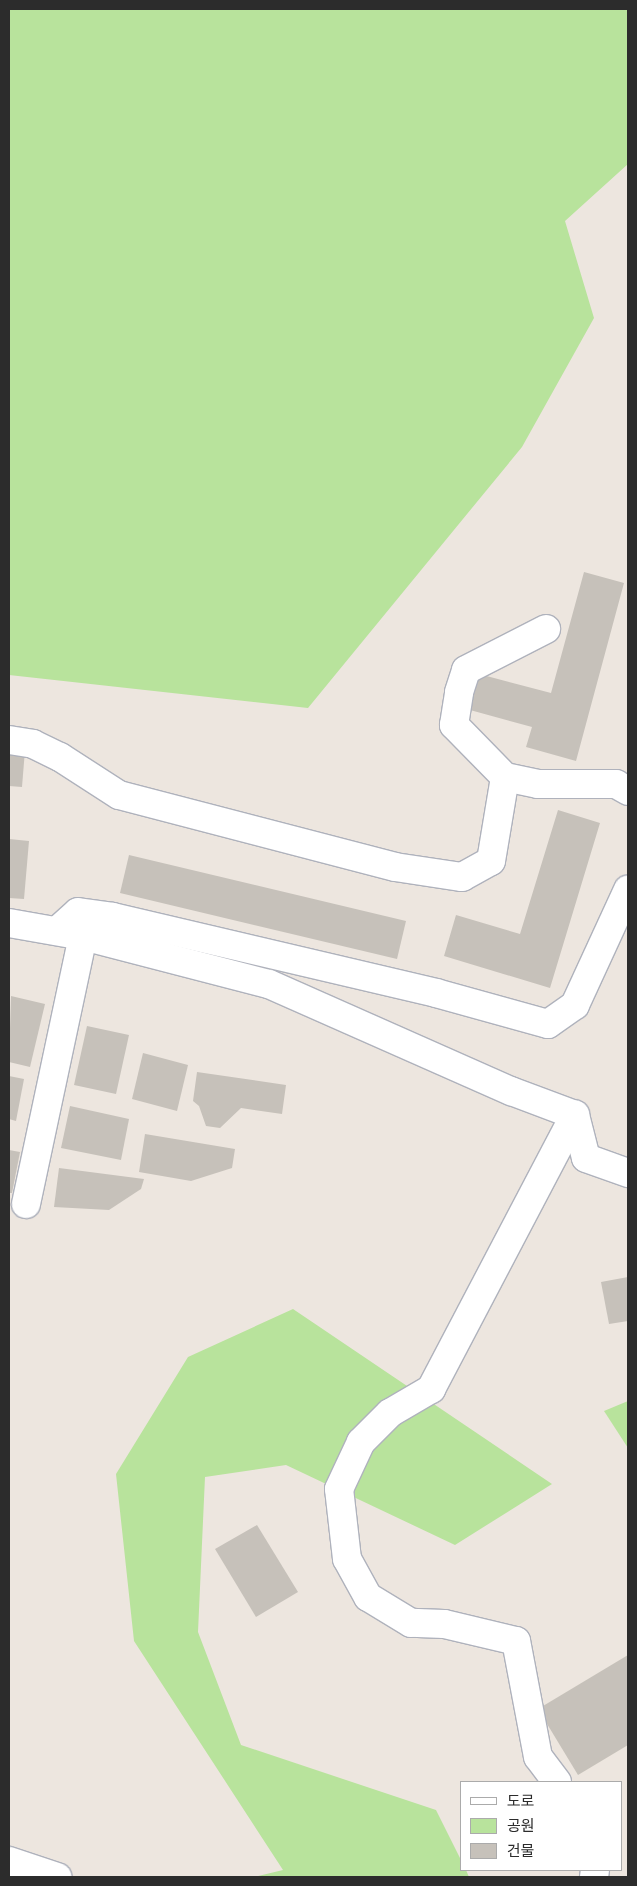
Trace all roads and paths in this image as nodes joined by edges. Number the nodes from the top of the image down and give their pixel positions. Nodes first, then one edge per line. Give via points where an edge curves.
1 (546, 629) dead end
2 (9, 740) edge
3 (505, 777) junction
4 (628, 791) edge
5 (628, 890) edge
6 (9, 923) edge
7 (70, 933) junction
8 (574, 1115) junction
9 (628, 1173) edge
10 (26, 1204) dead end
11 (556, 1781) edge
12 (9, 1861) edge
13 (57, 1877) edge

1 - 3 street via 466,670 454,725
2 - 3 street via 33,744 60,757 119,795 395,867 462,877 491,861
3 - 4 street via 538,784 616,784
5 - 7 street via 575,1005 548,1024 436,993 113,917 78,912
6 - 7 street
7 - 8 street via 270,984 511,1091
7 - 10 street
8 - 9 street via 586,1158
8 - 11 street via 431,1389 390,1413 361,1442 339,1489 347,1559 368,1597 411,1623 444,1624 516,1641 538,1757
12 - 13 street

